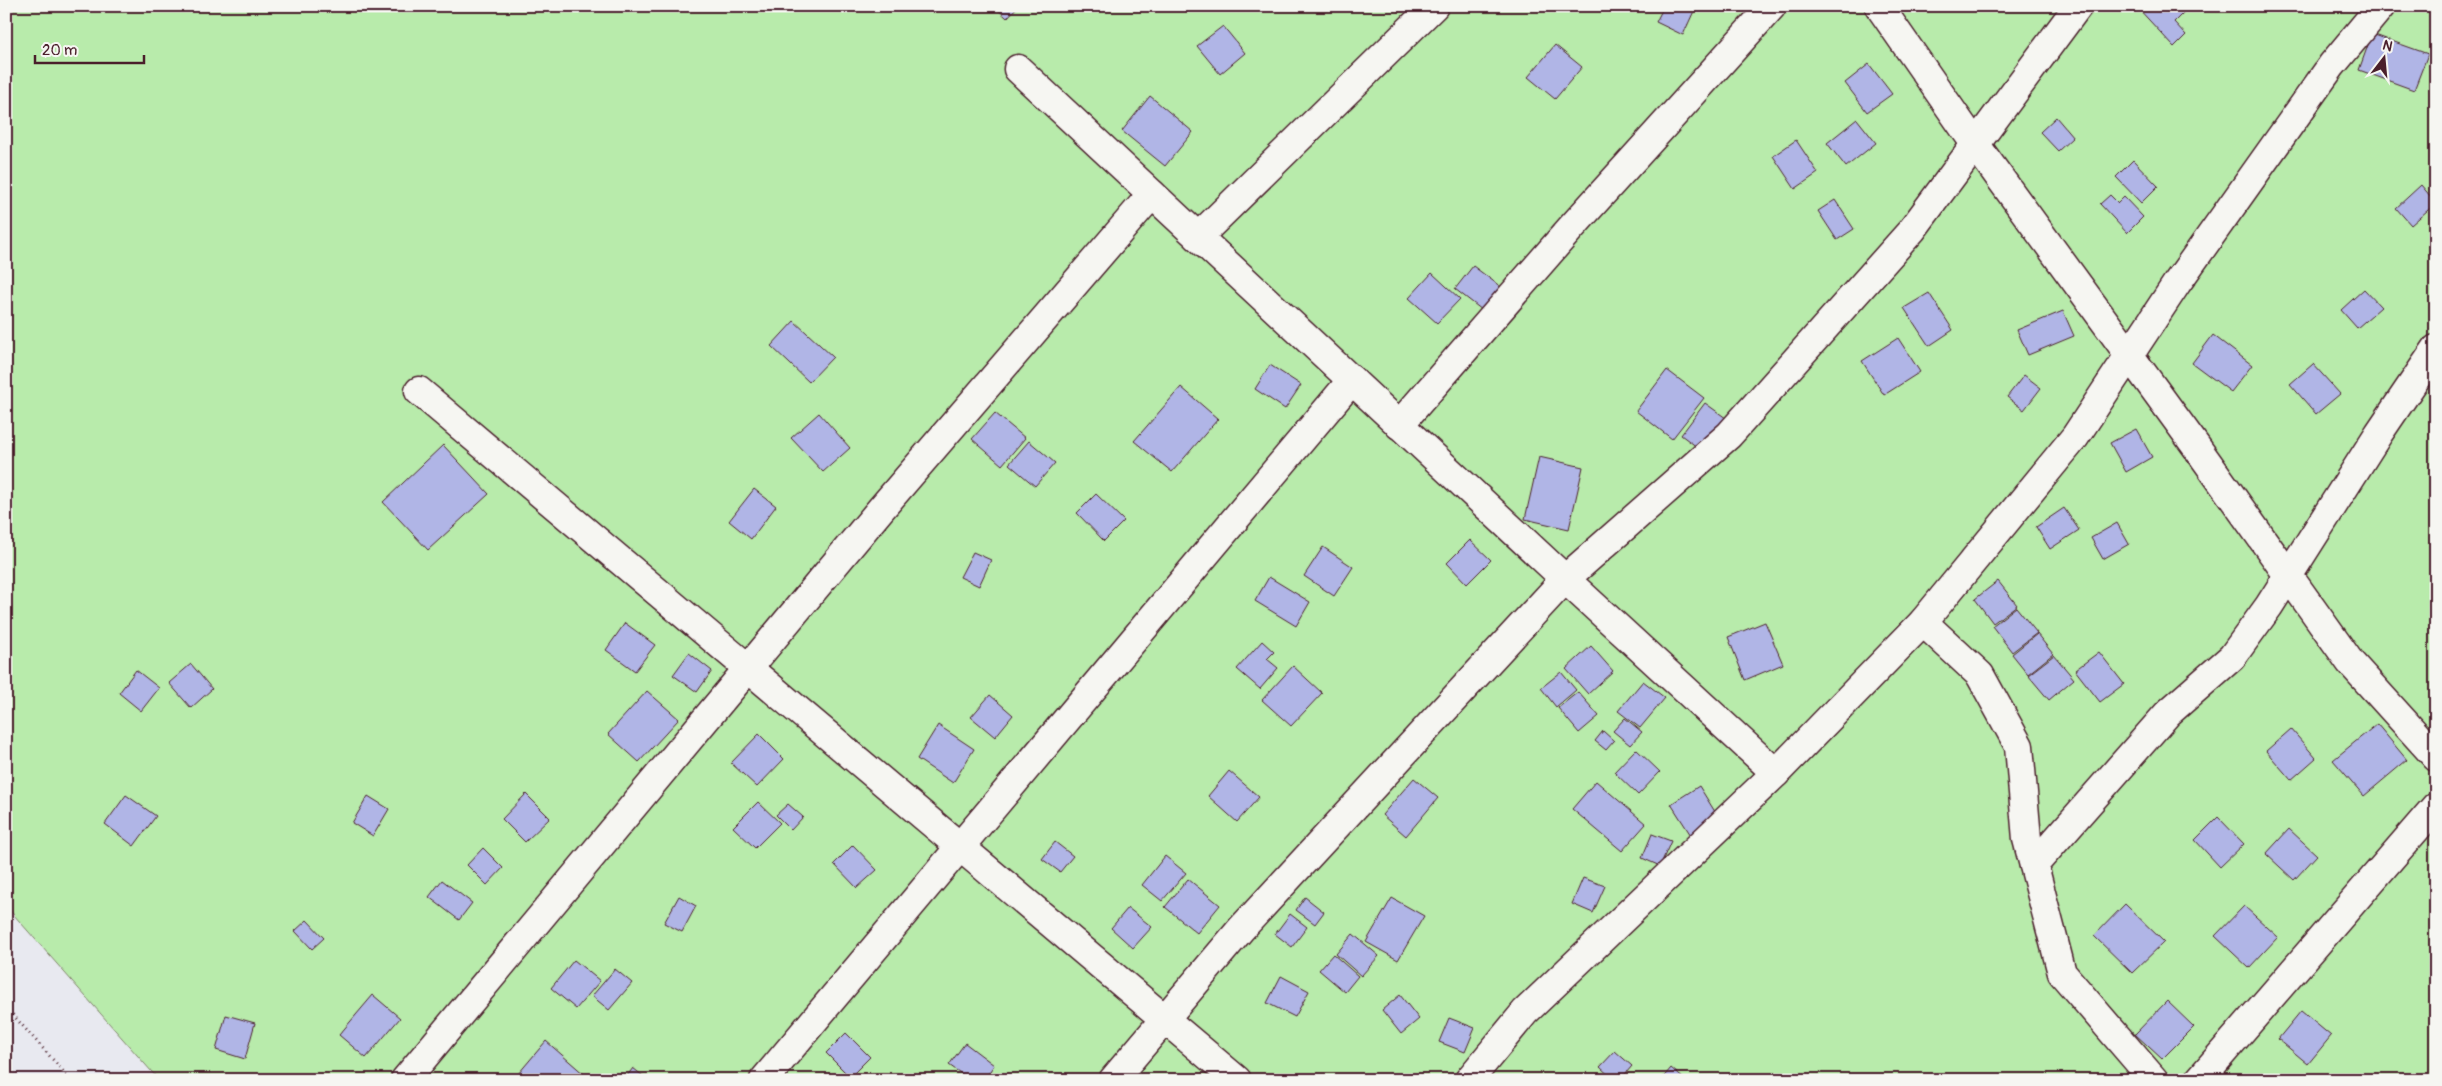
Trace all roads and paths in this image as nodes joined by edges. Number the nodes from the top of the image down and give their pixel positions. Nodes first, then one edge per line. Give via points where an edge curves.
1 (1434, 6) edge
2 (1772, 6) edge
3 (1879, 6) edge
4 (2078, 6) edge
5 (2381, 6) edge
6 (1018, 69) dead end
7 (1976, 145) junction
8 (1152, 194) junction
9 (1198, 237) junction
10 (2436, 349) edge
11 (2130, 355) junction
12 (1352, 380) junction
13 (420, 391) dead end
14 (1399, 425) junction
15 (2288, 576) junction
16 (1565, 579) junction
17 (1923, 622) junction
18 (748, 668) junction
19 (2436, 757) edge
20 (1776, 773) junction
21 (2436, 806) edge
22 (961, 846) junction
23 (2034, 865) junction
24 (6, 1007) edge
25 (1165, 1019) junction
26 (71, 1080) edge
27 (405, 1080) edge
28 (764, 1080) edge
29 (1114, 1080) edge
30 (1237, 1080) edge
31 (1469, 1080) edge
32 (2154, 1080) edge
33 (2199, 1080) edge

1 - 9 street
2 - 14 street via 1570,229
3 - 7 street
4 - 7 street
5 - 11 street via 2332,65
6 - 8 street
7 - 11 street
7 - 16 street via 1912,230 1729,435
8 - 9 street
8 - 18 street
9 - 12 street
10 - 15 street
11 - 15 street
11 - 17 street via 2075,437
12 - 14 street
12 - 22 street
13 - 18 street
14 - 16 street
15 - 19 street via 2350,662
15 - 23 street via 2232,657 2168,713
16 - 20 street
16 - 25 street via 1241,929
17 - 20 street
17 - 23 street via 1980,675 2019,746 2027,839
18 - 22 street
18 - 27 street
20 - 31 street via 1525,1012
21 - 33 street
22 - 25 street
22 - 28 street
23 - 32 street via 2062,973
24 - 26 path
25 - 29 street
25 - 30 street

